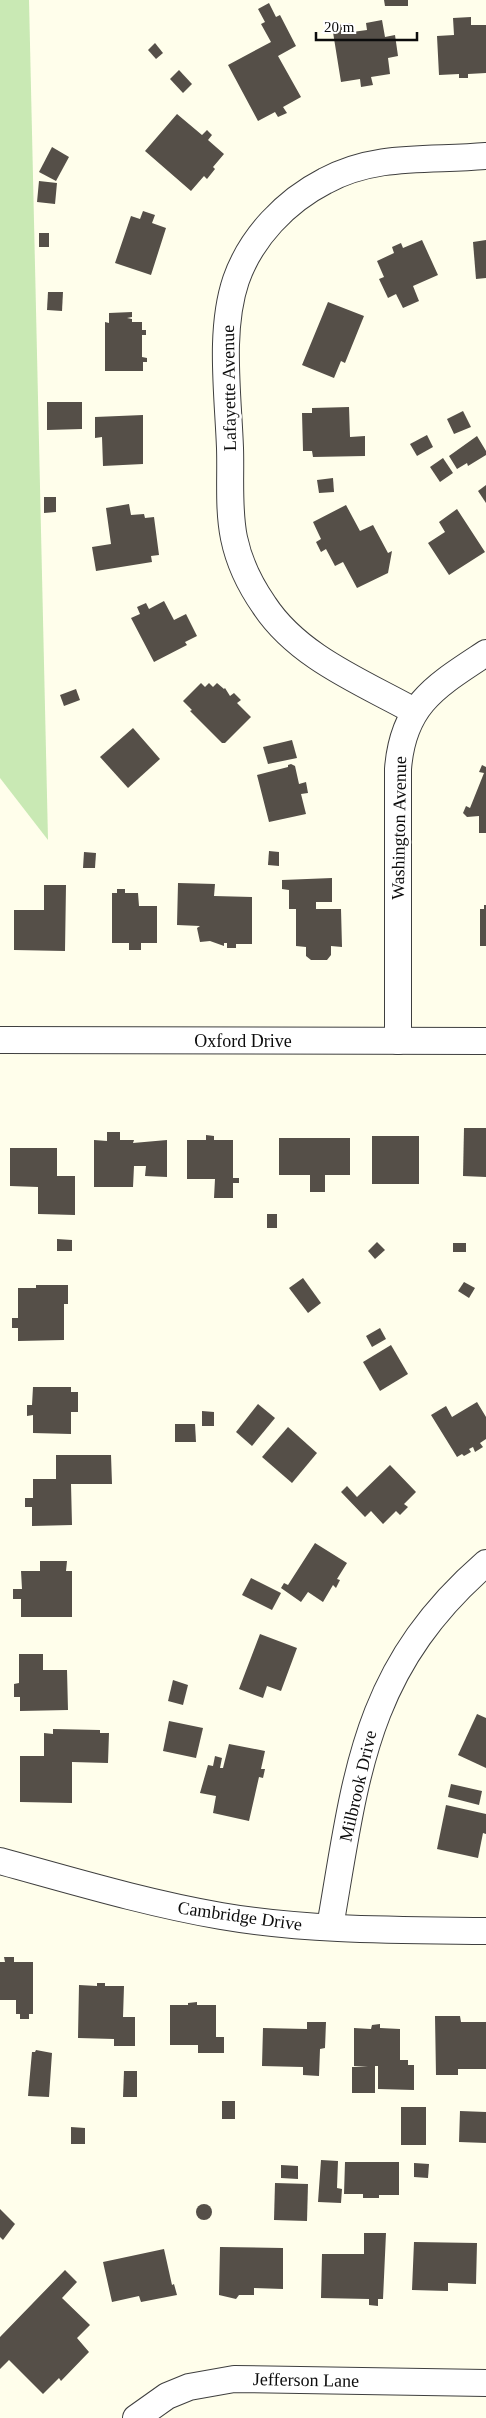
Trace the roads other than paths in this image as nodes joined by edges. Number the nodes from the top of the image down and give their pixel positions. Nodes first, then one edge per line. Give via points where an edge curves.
1 (486, 156) edge
2 (486, 653) edge
3 (414, 711) junction
4 (0, 1040) edge
5 (398, 1041) junction
6 (486, 1041) edge
7 (486, 1563) edge
8 (0, 1861) edge
9 (330, 1927) junction
10 (486, 1931) edge
11 (486, 2383) edge
12 (136, 2418) edge

1 - 3 street, Lafayette Avenue via 384,160 342,172 310,189 276,217 252,248 237,278 228,318 232,522 242,566 265,607 297,641 324,661
2 - 3 street, Washington Avenue via 428,693
3 - 5 street, Washington Avenue via 403,736 398,769
4 - 5 street, Oxford Drive
5 - 6 street, Oxford Drive
7 - 9 street, Milbrook Drive via 424,1626 378,1708 353,1793
8 - 9 street, Cambridge Drive via 179,1908 252,1920
9 - 10 street, Cambridge Drive
11 - 12 street, Jefferson Lane via 234,2379 189,2387 167,2396

